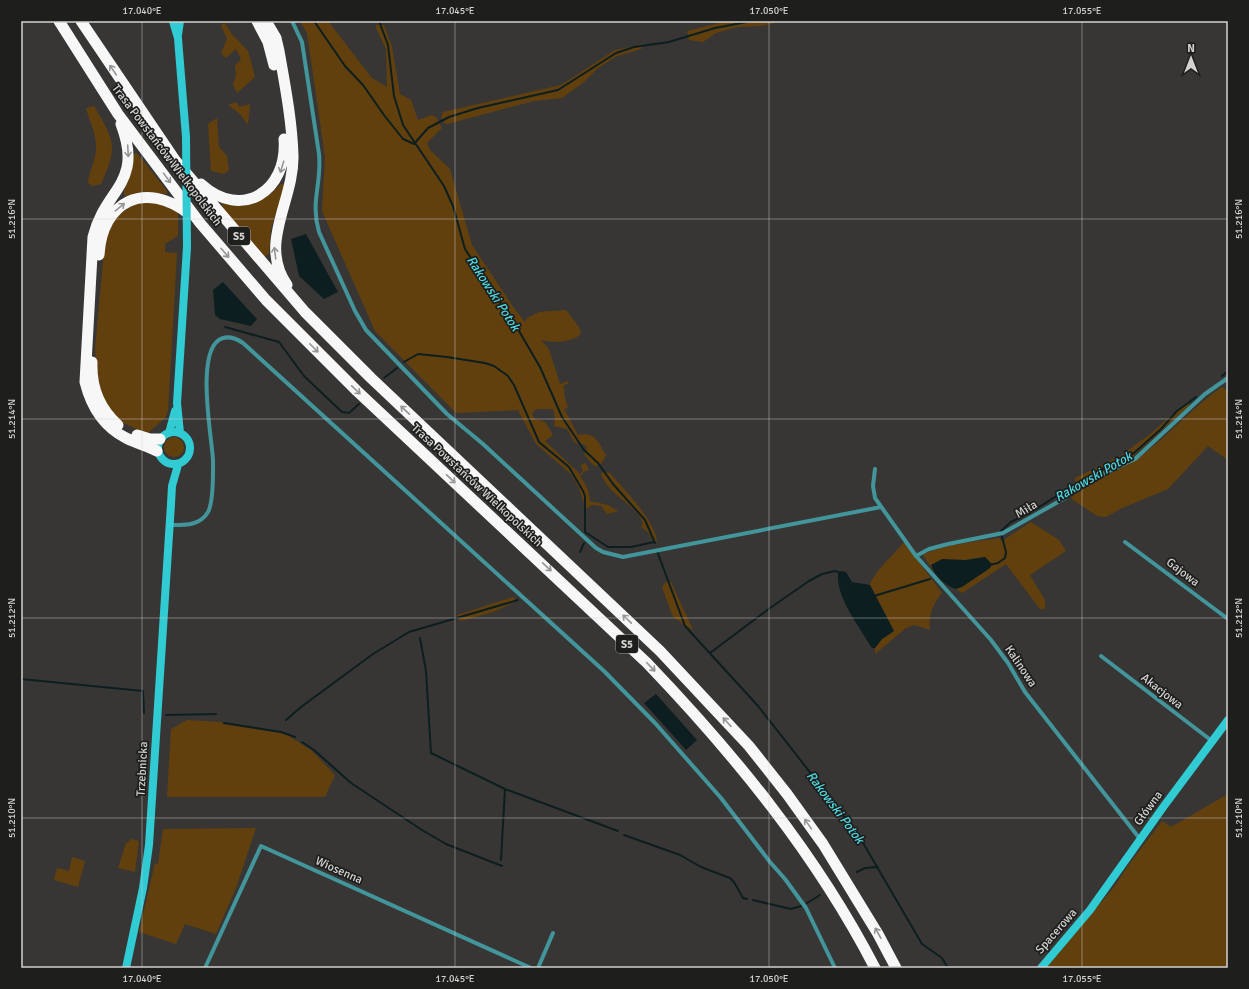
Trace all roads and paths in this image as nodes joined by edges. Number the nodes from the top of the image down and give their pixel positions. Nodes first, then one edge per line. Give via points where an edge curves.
1 (59, 21) edge
2 (81, 21) edge
3 (173, 21) edge
4 (180, 21) edge
5 (257, 21) edge
6 (266, 21) edge
7 (292, 21) edge
8 (178, 38) junction
9 (118, 114) junction
10 (174, 160) junction
11 (200, 223) junction
12 (305, 312) junction
13 (1228, 378) edge
14 (177, 403) junction
15 (180, 433) junction
16 (164, 436) junction
17 (157, 451) junction
18 (167, 463) junction
19 (178, 465) junction
20 (875, 469) dead end
21 (172, 486) junction
22 (882, 507) junction
23 (170, 525) junction
24 (1125, 542) dead end
25 (916, 556) junction
26 (1228, 619) edge
27 (1101, 656) dead end
28 (1228, 720) edge
29 (1212, 742) junction
30 (1140, 840) junction
31 (1090, 910) joint
32 (553, 933) dead end
33 (126, 968) edge
34 (205, 968) edge
35 (531, 968) edge
36 (538, 968) edge
37 (835, 968) edge
38 (874, 968) edge
39 (896, 968) edge
40 (1041, 968) edge

1 - 9 highway, Trasa Powstańców Wielkopolskich / S5
10 -> 2 highway, Trasa Powstańców Wielkopolskich / S5
3 - 8 main road
4 - 8 main road
5 -> 10 highway via 268,42 278,91 285,153 278,176 261,194 249,199 227,199 205,188
12 -> 6 highway via 284,282 275,256 276,233 293,156 279,51
7 - 22 street via 302,42 319,154 315,219 361,323 434,402 591,544 604,552 623,557
8 - 14 main road, bridge via 186,137 187,247
9 -> 11 highway, Trasa Powstańców Wielkopolskich / S5
9 -> 17 highway via 127,138 128,168 123,181 100,216 93,237 85,382 89,399 96,412 109,426 124,437
10 - 12 highway, Trasa Powstańców Wielkopolskich / S5
16 -> 11 highway via 150,439 122,428 109,417 94,385 92,367 99,247 110,216 119,206 137,198 146,196 167,200
11 -> 38 highway, Trasa Powstańców Wielkopolskich / S5 via 266,300 358,391 647,663 693,710 771,806 808,857 839,905
39 -> 12 highway, Trasa Powstańców Wielkopolskich / S5 via 874,927 818,838 749,746 706,698 649,640 371,378
13 - 25 street, Miła via 1205,394 1135,459 1088,481 1065,498 1003,533 929,549
14 - 15 main road
14 - 16 main road
15 - 16 main road
15 - 19 main road via 188,439 191,449 188,458
16 - 17 main road
17 - 18 main road
18 - 19 main road
18 - 21 main road
19 - 21 main road
20 - 22 street, Kalinowa via 873,493
21 - 23 main road, Trzebnicka
22 - 25 street, Kalinowa
23 - 33 main road, Trzebnicka via 147,862
23 - 37 street via 197,522 206,516 210,508 213,461 207,410 209,359 212,347 217,341 224,337 233,338 247,347 604,671 655,723 721,798 801,899
24 - 26 street, Gajowa
25 - 30 street, Kalinowa via 991,640 1025,692
27 - 29 street, Akacjowa
28 - 29 main road, Główna
29 - 30 main road, Główna
30 - 31 main road, Główna
31 - 40 main road, Spacerowa
32 - 36 street
34 - 35 street, Wiosenna via 261,846

